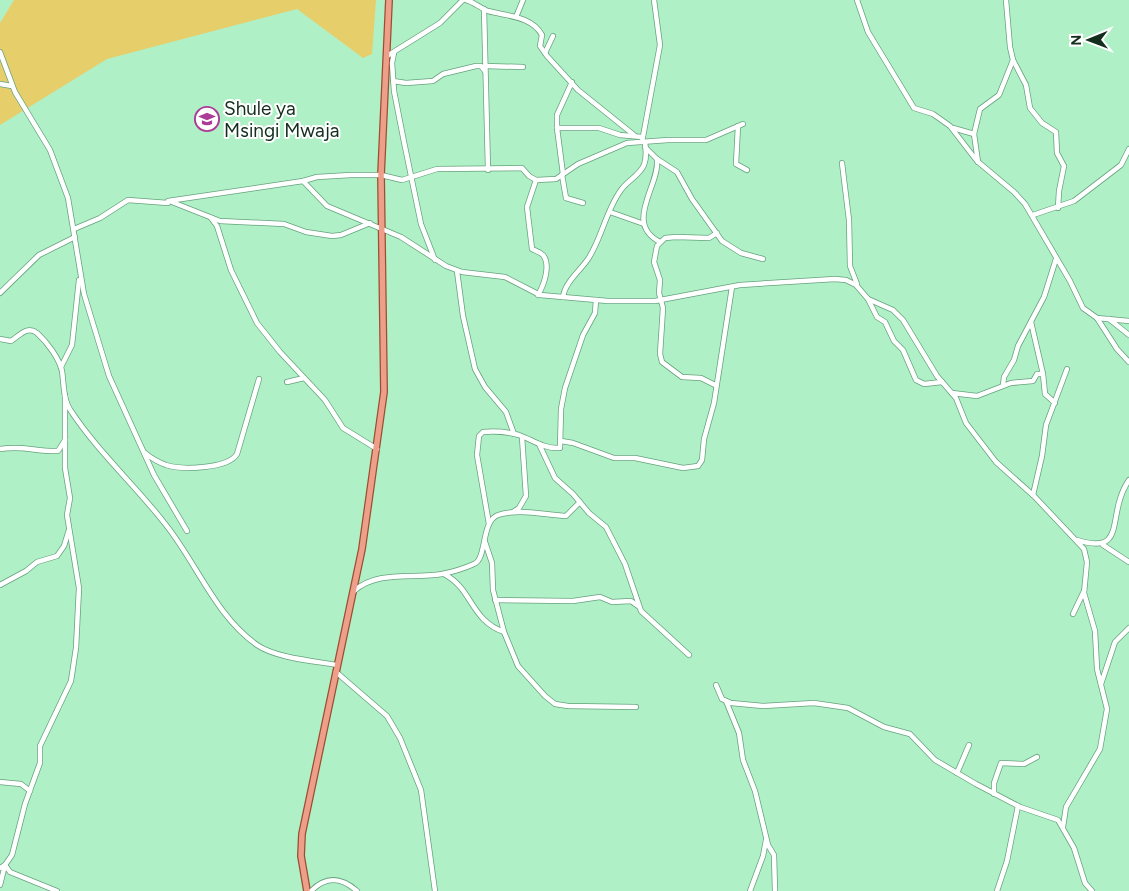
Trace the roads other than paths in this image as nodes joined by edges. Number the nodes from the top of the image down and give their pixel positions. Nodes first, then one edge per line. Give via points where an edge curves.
1 (390, 0) edge
2 (465, 0) edge
3 (523, 0) edge
4 (654, 0) edge
5 (857, 0) edge
6 (1006, 0) edge
7 (484, 9) junction
8 (516, 17) junction
9 (553, 36) dead end
10 (0, 52) edge
11 (394, 53) junction
12 (545, 53) junction
13 (387, 56) junction
14 (1013, 60) junction
15 (523, 67) dead end
16 (485, 69) junction
17 (393, 81) junction
18 (572, 82) junction
19 (0, 84) edge
20 (12, 86) junction
21 (950, 126) junction
22 (557, 128) junction
23 (974, 134) junction
24 (634, 135) junction
25 (644, 142) junction
26 (1129, 149) edge
27 (657, 159) junction
28 (978, 162) junction
29 (842, 163) dead end
30 (488, 170) junction
31 (747, 170) dead end
32 (562, 174) junction
33 (381, 175) junction
34 (412, 176) junction
35 (536, 180) junction
36 (303, 181) junction
37 (168, 201) junction
38 (583, 203) dead end
39 (1058, 208) junction
40 (610, 212) junction
41 (1033, 215) junction
42 (211, 218) junction
43 (370, 223) junction
44 (644, 224) junction
45 (382, 228) junction
46 (74, 229) junction
47 (716, 233) junction
48 (75, 237) junction
49 (660, 242) junction
50 (1056, 258) junction
51 (763, 259) dead end
52 (436, 261) junction
53 (458, 271) junction
54 (80, 276) junction
55 (732, 287) junction
56 (859, 289) junction
57 (0, 293) edge
58 (538, 295) junction
59 (563, 297) junction
60 (868, 299) junction
61 (596, 300) junction
62 (661, 300) junction
63 (1097, 318) junction
64 (1108, 319) junction
65 (1129, 321) edge
66 (1031, 322) junction
67 (1129, 335) edge
68 (0, 339) edge
69 (1129, 362) edge
70 (61, 367) junction
71 (1067, 369) dead end
72 (1044, 374) junction
73 (259, 378) dead end
74 (304, 378) junction
75 (287, 382) dead end
76 (942, 382) junction
77 (715, 385) junction
78 (1003, 385) junction
79 (65, 392) junction
80 (952, 393) junction
81 (1055, 403) junction
82 (514, 434) junction
83 (522, 437) junction
84 (66, 438) junction
85 (561, 441) junction
86 (539, 444) junction
87 (0, 449) edge
88 (378, 450) junction
89 (144, 452) junction
90 (1129, 480) edge
91 (1033, 495) junction
92 (580, 502) junction
93 (513, 512) junction
94 (489, 524) junction
95 (69, 529) junction
96 (187, 531) dead end
97 (1076, 540) junction
98 (485, 541) junction
99 (1102, 545) junction
100 (1129, 562) edge
101 (444, 574) junction
102 (0, 585) edge
103 (1084, 590) junction
104 (353, 591) junction
105 (495, 600) junction
106 (638, 606) junction
107 (1073, 614) dead end
108 (1129, 628) edge
109 (504, 632) junction
110 (689, 655) dead end
111 (338, 665) junction
112 (336, 672) junction
113 (1101, 684) junction
114 (716, 685) dead end
115 (725, 701) junction
116 (636, 707) dead end
117 (969, 745) dead end
118 (1037, 757) dead end
119 (957, 773) junction
120 (0, 782) edge
121 (30, 791) junction
122 (994, 794) junction
123 (1018, 806) junction
124 (1063, 827) junction
125 (766, 838) junction
126 (5, 865) junction
127 (0, 868) edge
128 (0, 885) edge
129 (315, 889) edge
130 (56, 891) edge
131 (309, 891) edge
132 (357, 891) edge
133 (436, 891) edge
134 (750, 891) edge
135 (775, 891) edge
136 (997, 891) edge
137 (1092, 891) edge

1 - 13 main road
2 - 7 street
2 - 11 street via 440,24
3 - 8 street
4 - 25 street via 660,45
5 - 21 street via 868,32 914,108 931,113
6 - 14 street
7 - 8 street
7 - 16 street
8 - 12 street via 540,32 540,46
9 - 12 street
10 - 20 street
11 - 13 street
11 - 17 street
12 - 18 street
13 - 33 main road
14 - 23 street via 999,95 980,107
14 - 39 street via 1026,85 1031,110 1056,132 1057,153 1064,166
15 - 16 street
16 - 17 street via 476,66 443,74 433,81
16 - 30 street
17 - 34 street
18 - 22 street via 557,115
18 - 24 street via 581,93
19 - 20 street
20 - 46 street via 50,150 68,198
21 - 23 street
21 - 28 street
22 - 24 street via 596,128 620,135
22 - 32 street
23 - 28 street
24 - 25 street
25 - 27 street
25 - 31 street via 706,140 741,125 736,164
25 - 32 street via 620,146
25 - 40 street via 644,166 621,189
26 - 39 street via 1121,165 1074,201
27 - 44 street via 656,174 645,201
27 - 47 street via 677,172
28 - 41 street via 1014,192
29 - 56 street via 849,220 850,266
30 - 34 street via 437,169
30 - 35 street via 520,168
32 - 35 street via 556,179
32 - 38 street via 566,198
33 - 34 street via 396,180
33 - 36 street via 322,176
33 - 45 main road
34 - 52 street via 421,224
35 - 58 street via 527,208 532,248 546,261 545,277
36 - 37 street
36 - 43 street via 327,206
37 - 42 street
37 - 46 street via 128,200 100,218
39 - 41 street
40 - 44 street
40 - 59 street via 598,242 565,288
41 - 50 street
42 - 43 street via 232,223 284,224 306,232 334,236
42 - 74 street via 252,316
43 - 45 street
44 - 49 street via 651,236
45 - 52 street
45 - 88 main road via 384,392
46 - 48 street
47 - 49 street via 705,239 668,237
47 - 51 street via 741,253
48 - 54 street
48 - 57 street via 39,255
49 - 62 street via 654,262 660,280
50 - 63 street via 1083,308
50 - 66 street via 1044,297
52 - 53 street
53 - 58 street via 500,276
53 - 82 street via 463,316 475,369 485,388 506,412
54 - 70 street via 72,345
54 - 89 street via 110,376
55 - 56 street via 835,280 852,282
55 - 62 street
55 - 77 street
56 - 60 street
58 - 59 street
59 - 61 street
60 - 76 street via 893,310 903,320
60 - 76 street via 877,317 885,322 894,341 903,350 916,380 924,384
61 - 62 street
61 - 85 street via 595,313 583,335 565,388
62 - 77 street via 662,362 682,377 702,378
63 - 64 street
63 - 69 street
64 - 65 street
64 - 67 street
66 - 72 street
66 - 78 street
68 - 70 street via 9,342 26,330 34,332 52,351
70 - 79 street
71 - 81 street
72 - 78 street via 1037,374 1033,381
72 - 81 street via 1045,394
73 - 89 street via 238,454 232,460 216,465 179,467 161,463
74 - 75 street
74 - 88 street via 326,400 343,428
76 - 80 street
77 - 85 street via 702,460 696,468 614,458
78 - 80 street via 977,396
79 - 84 street
79 - 111 street via 68,406 79,423 167,525 213,598 243,635 277,654
80 - 91 street via 966,423 996,462
81 - 91 street via 1046,425
82 - 83 street
82 - 94 street via 482,432 476,444
83 - 86 street
83 - 93 street via 526,496
84 - 87 street via 58,450
84 - 95 street
85 - 86 street via 558,448
86 - 92 street via 555,478
88 - 104 main road
89 - 96 street
90 - 99 street via 1119,502 1116,534 1112,541
91 - 97 street
92 - 93 street via 566,516
92 - 106 street via 608,529 625,564
93 - 94 street via 496,516
94 - 98 street
95 - 102 street via 57,556 37,562 26,572
95 - 121 street via 79,601 74,668 69,687 41,743 40,763
97 - 99 street
97 - 103 street via 1087,556
98 - 101 street via 477,563
98 - 105 street via 492,563
99 - 100 street
101 - 104 street via 375,580
101 - 109 street via 458,582 485,622
103 - 107 street
103 - 113 street via 1095,631
104 - 111 main road
105 - 106 street via 573,601 600,596 612,602 631,602
105 - 109 street
106 - 110 street
108 - 113 street via 1115,642
109 - 116 street via 518,666 555,704
111 - 112 main road
112 - 131 main road via 302,834 301,856
112 - 133 street via 387,716 404,748 421,791
113 - 124 street via 1107,709 1102,741 1097,756 1066,807
114 - 115 street
115 - 119 street via 763,706 814,703 848,708 884,727 910,734 935,760
115 - 125 street via 739,732 742,760 755,790
117 - 119 street
118 - 122 street via 1024,764 1001,763
119 - 122 street
120 - 121 street via 21,784
121 - 126 street via 16,846
122 - 123 street
123 - 124 street via 1050,816
123 - 136 street via 1007,861
124 - 137 street via 1074,848 1081,875
125 - 134 street
125 - 135 street via 775,857
126 - 127 street
126 - 128 street
126 - 130 street via 10,872
129 - 131 street
129 - 132 street via 321,881 334,881 348,883

